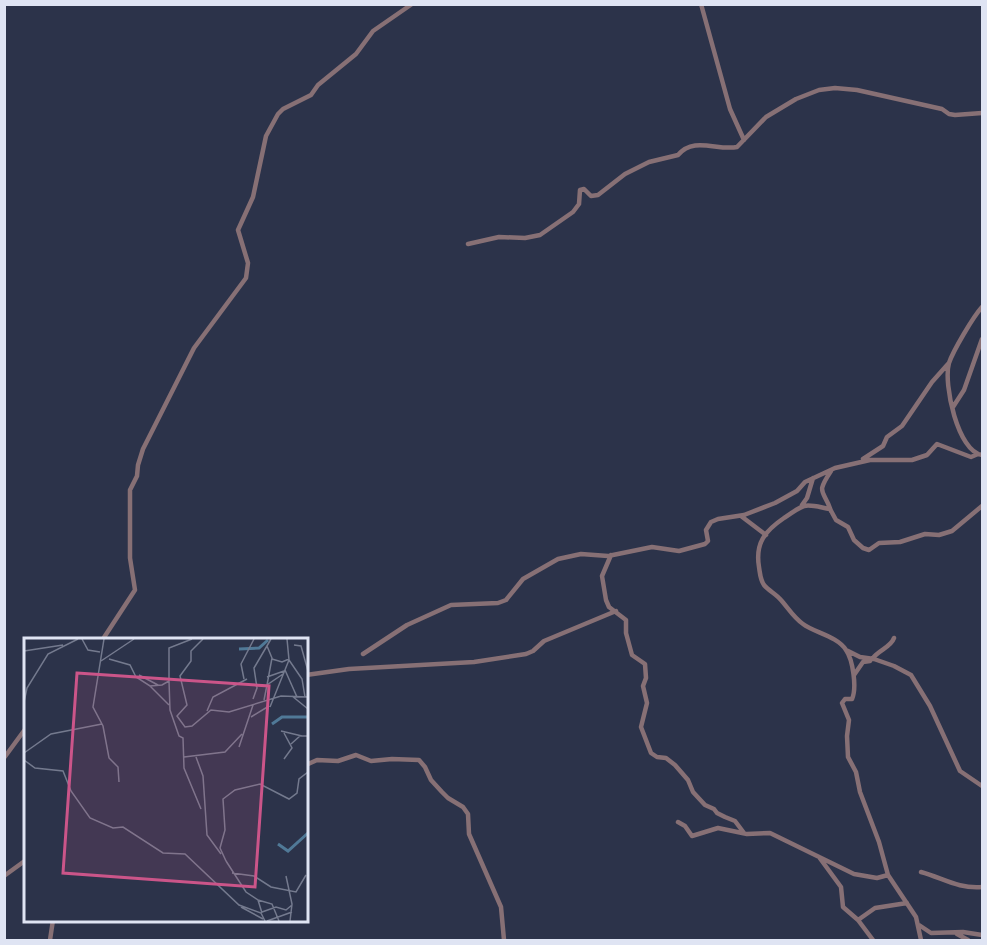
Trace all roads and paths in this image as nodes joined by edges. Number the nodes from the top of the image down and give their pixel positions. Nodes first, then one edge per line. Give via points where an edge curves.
1 (412, 4) edge
2 (701, 4) edge
3 (982, 113) edge
4 (744, 140) junction
5 (468, 244) dead end
6 (982, 307) edge
7 (982, 339) edge
8 (948, 364) junction
9 (953, 407) junction
10 (881, 447) junction
11 (980, 454) edge
12 (877, 458) junction
13 (861, 461) junction
14 (832, 469) junction
15 (813, 478) junction
16 (982, 506) edge
17 (800, 507) junction
18 (831, 511) junction
19 (741, 516) junction
20 (764, 534) junction
21 (611, 555) junction
22 (616, 611) junction
23 (104, 638) edge
24 (894, 638) dead end
25 (846, 650) junction
26 (363, 654) dead end
27 (874, 659) junction
28 (308, 675) edge
29 (854, 675) junction
30 (24, 731) edge
31 (4, 758) edge
32 (308, 764) edge
33 (982, 786) edge
34 (678, 822) dead end
35 (744, 833) junction
36 (819, 857) junction
37 (24, 861) edge
38 (921, 872) dead end
39 (888, 875) junction
40 (4, 876) edge
41 (982, 887) edge
42 (907, 903) junction
43 (858, 920) junction
44 (53, 921) edge
45 (919, 925) junction
46 (954, 932) junction
47 (932, 933) junction
48 (982, 935) edge
49 (938, 939) dead end
50 (50, 940) edge
51 (504, 940) edge
52 (873, 940) edge
53 (919, 940) edge
54 (968, 940) edge

1 - 23 street via 373,31 356,54 312,94 281,111 269,131 252,197 238,230 247,258 247,274 194,348 143,449 130,490 130,558 135,589
2 - 4 street via 730,109
3 - 4 street via 951,115 942,109 857,90 825,88 803,95 766,117
4 - 5 street via 734,148 685,148 678,155 655,160 625,174 595,196 580,189 579,204 573,212 537,236 499,237
6 - 8 street
7 - 9 street via 964,390
8 - 9 street
8 - 10 street via 902,426
9 - 11 street via 963,438
10 - 12 street
10 - 13 street
11 - 12 street via 971,457 937,444 920,458
12 - 13 street
13 - 14 street
14 - 15 street
14 - 18 street via 822,484
15 - 17 street
15 - 19 street via 775,503
16 - 18 street via 952,531 879,543 869,550 854,540 848,527 836,520
17 - 18 street via 810,504
17 - 20 street
19 - 20 street
19 - 21 street via 711,522 705,544 679,551 652,547
20 - 25 street via 757,551 764,585 801,623
21 - 22 street via 602,579 606,602
21 - 26 street via 581,554 558,560 523,579 506,600 451,605 407,625
22 - 28 street via 523,654 474,662
22 - 35 street via 626,620 632,655 645,664 643,689 647,703 641,727 651,753 672,762 705,805 735,821
24 - 27 street
25 - 27 street
25 - 29 street
27 - 29 street via 863,662
27 - 33 street via 914,678 960,771
29 - 39 street via 854,697 842,703 849,720 847,755 856,772
30 - 31 street
32 - 51 street via 356,755 371,761 419,760 431,780 468,814 469,834 502,909
34 - 35 street via 692,836 718,828
35 - 36 street via 770,833
36 - 39 street via 854,874 872,878
36 - 43 street via 840,886 843,907
37 - 40 street
38 - 41 street via 951,884
39 - 42 street
42 - 43 street via 875,908
42 - 45 street
43 - 52 street
44 - 50 street
45 - 47 street
45 - 53 street
46 - 47 street
46 - 48 street
46 - 54 street
47 - 49 street
47 - 53 street

